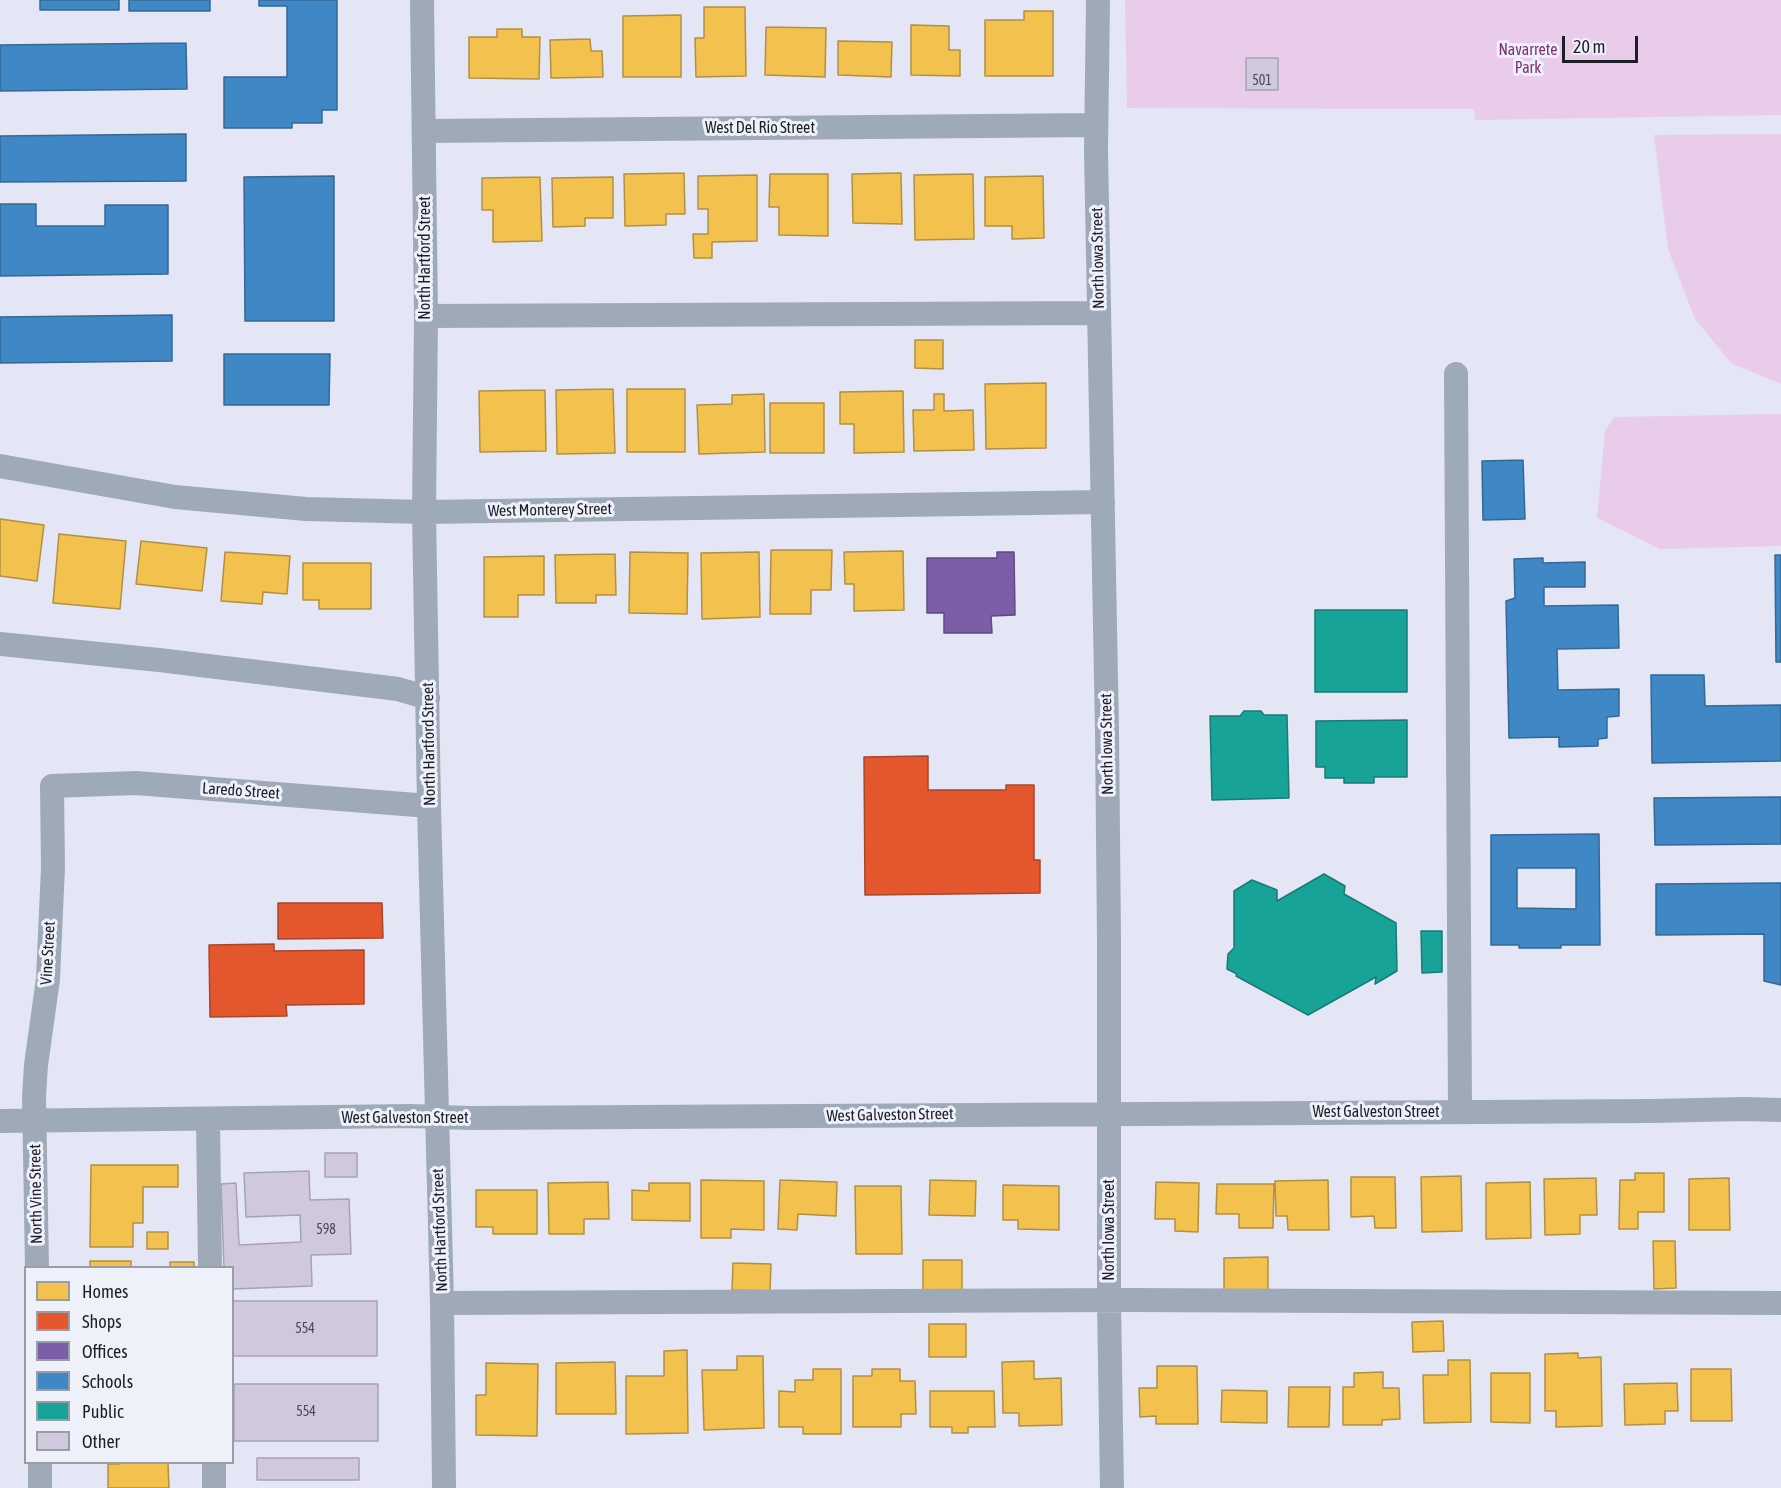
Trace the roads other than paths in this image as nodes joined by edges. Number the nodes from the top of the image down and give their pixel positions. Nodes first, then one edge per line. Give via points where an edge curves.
1 (422, 0) edge
2 (1098, 0) edge
3 (1096, 125) junction
4 (424, 131) junction
5 (1099, 313) junction
6 (426, 316) junction
7 (1456, 374) dead end
8 (0, 466) edge
9 (1103, 502) junction
10 (424, 512) junction
11 (0, 644) edge
12 (428, 698) junction
13 (52, 786) joint
14 (429, 806) junction
15 (1781, 1110) edge
16 (1460, 1112) junction
17 (1109, 1113) junction
18 (437, 1117) junction
19 (208, 1119) junction
20 (35, 1120) junction
21 (0, 1121) edge
22 (37, 1266) edge
23 (210, 1266) edge
24 (1109, 1300) junction
25 (442, 1303) junction
26 (1781, 1303) edge
27 (40, 1464) edge
28 (214, 1464) edge
29 (40, 1488) edge
30 (214, 1488) edge
31 (444, 1488) edge
32 (1112, 1488) edge

1 - 4 street, North Hartford Street
2 - 3 street, North Iowa Street
3 - 4 street, West Del Rio Street
3 - 5 street, North Iowa Street
4 - 6 street, North Hartford Street
5 - 6 street
5 - 9 street, North Iowa Street
6 - 10 street, North Hartford Street
7 - 16 street
8 - 10 street, West Monterey Street via 175,497 306,509
9 - 10 street, West Monterey Street
9 - 17 street, North Iowa Street
10 - 12 street, North Hartford Street
11 - 12 street via 398,689
12 - 14 street, North Hartford Street
13 - 14 street, Laredo Street via 136,783
13 - 20 street, Vine Street via 48,979 36,1065
14 - 18 street, North Hartford Street
15 - 16 street, West Galveston Street
16 - 17 street, West Galveston Street
17 - 18 street, West Galveston Street
17 - 24 street, North Iowa Street
18 - 19 street, West Galveston Street
18 - 25 street, North Hartford Street
19 - 20 street, West Galveston Street
19 - 23 street
20 - 21 street, West Galveston Street
20 - 22 street, North Vine Street
24 - 25 street
24 - 26 street
24 - 32 street, North Iowa Street
25 - 31 street, North Hartford Street
27 - 29 street
28 - 30 street

